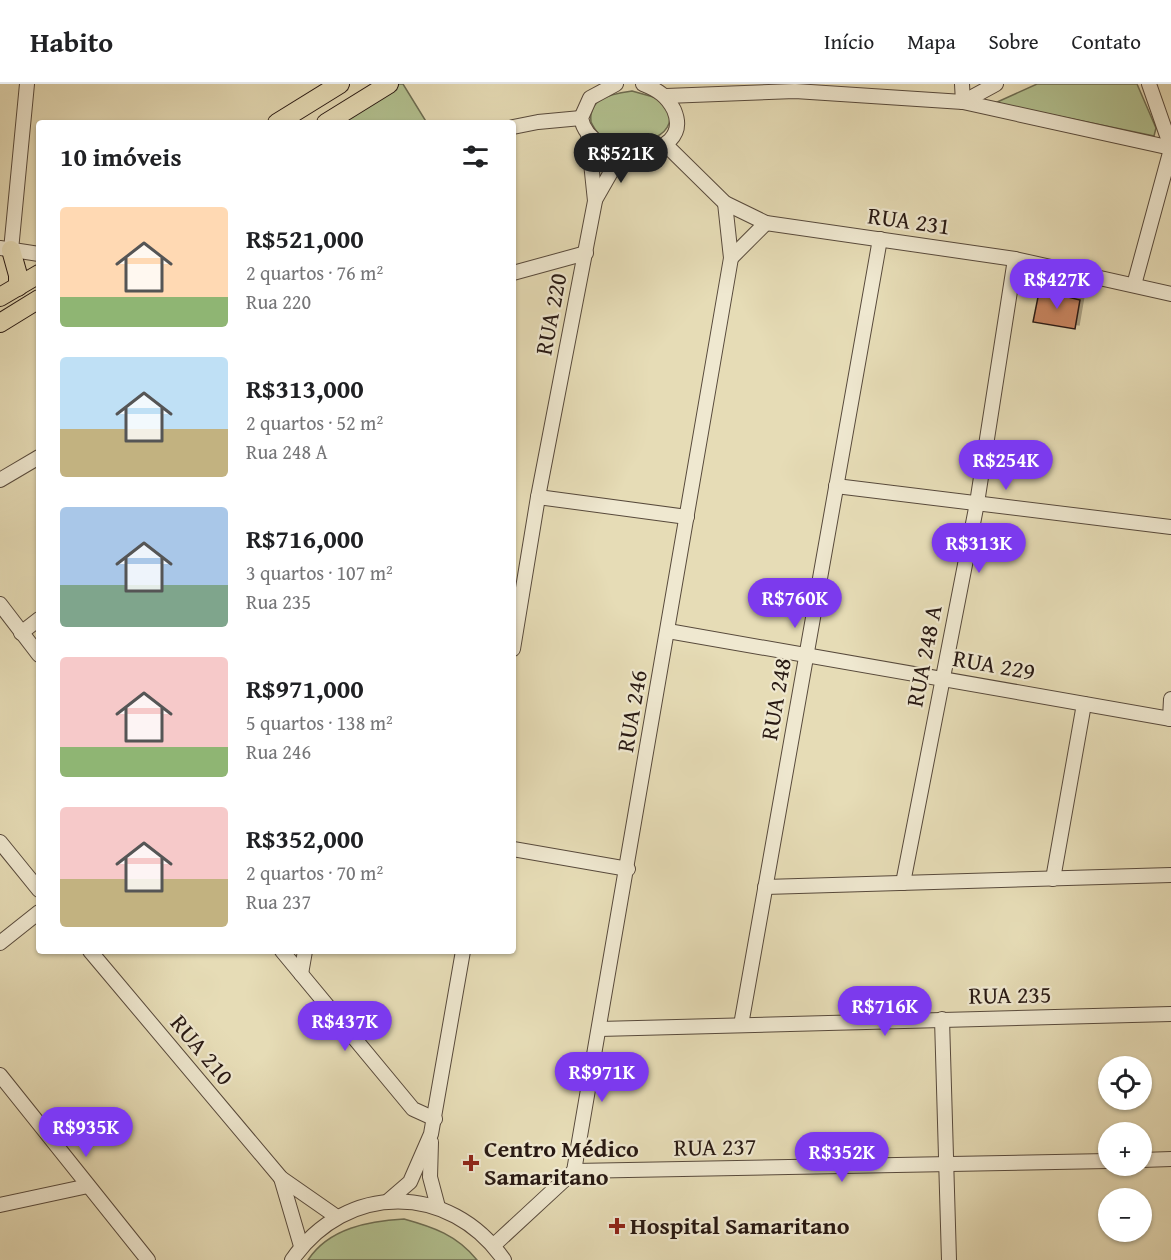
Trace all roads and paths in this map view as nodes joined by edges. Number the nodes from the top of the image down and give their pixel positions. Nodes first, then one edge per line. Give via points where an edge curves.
1 (27, 84) edge
2 (340, 84) edge
3 (389, 84) edge
4 (616, 84) edge
5 (643, 84) edge
6 (962, 84) edge
7 (996, 84) edge
8 (1149, 84) edge
9 (666, 96) junction
10 (963, 102) junction
11 (581, 118) junction
12 (282, 120) edge
13 (331, 120) edge
14 (516, 127) edge
15 (588, 134) junction
16 (666, 145) junction
17 (1171, 148) edge
18 (628, 152) junction
19 (595, 201) junction
20 (725, 203) junction
21 (766, 223) junction
22 (880, 239) junction
23 (5, 249) edge
24 (586, 253) junction
25 (36, 254) edge
26 (731, 258) junction
27 (1015, 259) junction
28 (516, 272) edge
29 (36, 276) edge
30 (1134, 285) junction
31 (18, 287) junction
32 (1171, 294) edge
33 (0, 297) edge
34 (36, 301) edge
35 (0, 323) edge
36 (36, 459) edge
37 (0, 480) edge
38 (836, 486) junction
39 (538, 497) junction
40 (977, 503) junction
41 (687, 517) junction
42 (1171, 527) edge
43 (0, 604) edge
44 (36, 621) edge
45 (516, 630) edge
46 (668, 632) junction
47 (21, 633) junction
48 (36, 651) edge
49 (806, 655) junction
50 (943, 679) junction
51 (1171, 699) edge
52 (1084, 704) junction
53 (1170, 719) edge
54 (0, 842) edge
55 (516, 850) edge
56 (628, 869) junction
57 (1171, 875) edge
58 (1053, 879) junction
59 (903, 883) junction
60 (36, 886) edge
61 (765, 887) junction
62 (36, 914) edge
63 (0, 943) edge
64 (93, 954) edge
65 (284, 954) edge
66 (304, 954) edge
67 (462, 954) edge
68 (301, 974) junction
69 (1171, 1014) edge
70 (942, 1019) junction
71 (741, 1025) junction
72 (599, 1029) junction
73 (0, 1075) edge
74 (435, 1119) junction
75 (431, 1134) junction
76 (1171, 1159) edge
77 (1152, 1160) edge
78 (1098, 1161) edge
79 (946, 1165) junction
80 (574, 1172) junction
81 (280, 1178) junction
82 (88, 1186) junction
83 (388, 1201) junction
84 (0, 1205) edge
85 (438, 1207) junction
86 (337, 1217) junction
87 (494, 1245) junction
88 (301, 1246) junction
89 (148, 1260) edge
90 (292, 1260) edge
91 (504, 1260) edge
92 (949, 1260) edge

1 - 23 street
2 - 12 main road
3 - 13 main road
4 - 11 street via 590,98
5 - 9 street
6 - 10 street
7 - 10 street
8 - 17 street
9 - 10 street via 795,91
9 - 16 street via 677,124
10 - 17 street
11 - 14 street
11 - 15 street, RUA 220
15 - 18 street via 608,147
15 - 19 street, RUA 220
16 - 18 street
16 - 20 street, RUA 231
17 - 30 street
18 - 19 street, RUA 220 via 606,178
19 - 24 street, RUA 220
20 - 21 street, RUA 231
20 - 26 street, RUA 246
21 - 22 street, RUA 231
21 - 26 street
22 - 27 street, RUA 231
22 - 38 street, RUA 248
23 - 25 street
23 - 31 main road via 18,275
24 - 28 street
24 - 39 street, RUA 220
26 - 41 street, RUA 246
27 - 30 street, RUA 231
27 - 40 street, RUA 248 A
29 - 31 main road
30 - 32 street, RUA 231
31 - 33 main road
34 - 35 main road
36 - 37 street
38 - 40 street
38 - 49 street, RUA 248
39 - 41 street
39 - 45 street, RUA 220
40 - 42 street
40 - 50 street, RUA 248 A
41 - 46 street, RUA 246
43 - 47 street
44 - 47 street
46 - 49 street, RUA 229
46 - 56 street, RUA 246
47 - 48 street
49 - 50 street, RUA 229
49 - 61 street, RUA 248
50 - 52 street, RUA 229
50 - 59 street, RUA 248 A
51 - 53 street
52 - 53 street, RUA 229
52 - 58 street
54 - 60 street
55 - 56 street
56 - 72 street, RUA 246
57 - 58 street
58 - 59 street
59 - 61 street
61 - 71 street, RUA 248
62 - 63 street
64 - 81 street, RUA 210
65 - 68 street
66 - 68 street
67 - 74 street
68 - 74 street via 412,1108
69 - 70 street, RUA 235
70 - 71 street, RUA 235
70 - 79 street
71 - 72 street, RUA 235
72 - 80 street, RUA 246
73 - 82 street
74 - 75 street
75 - 83 street via 410,1182
75 - 85 street via 430,1177
76 - 77 street
78 - 79 street, RUA 237
79 - 80 street, RUA 237
79 - 92 street
80 - 87 street
81 - 86 street, RUA 210
81 - 88 street, RUA 210
82 - 84 street
82 - 89 street
83 - 85 street
83 - 86 street via 361,1206
85 - 87 street via 469,1222
86 - 88 street
87 - 91 street
88 - 90 street

